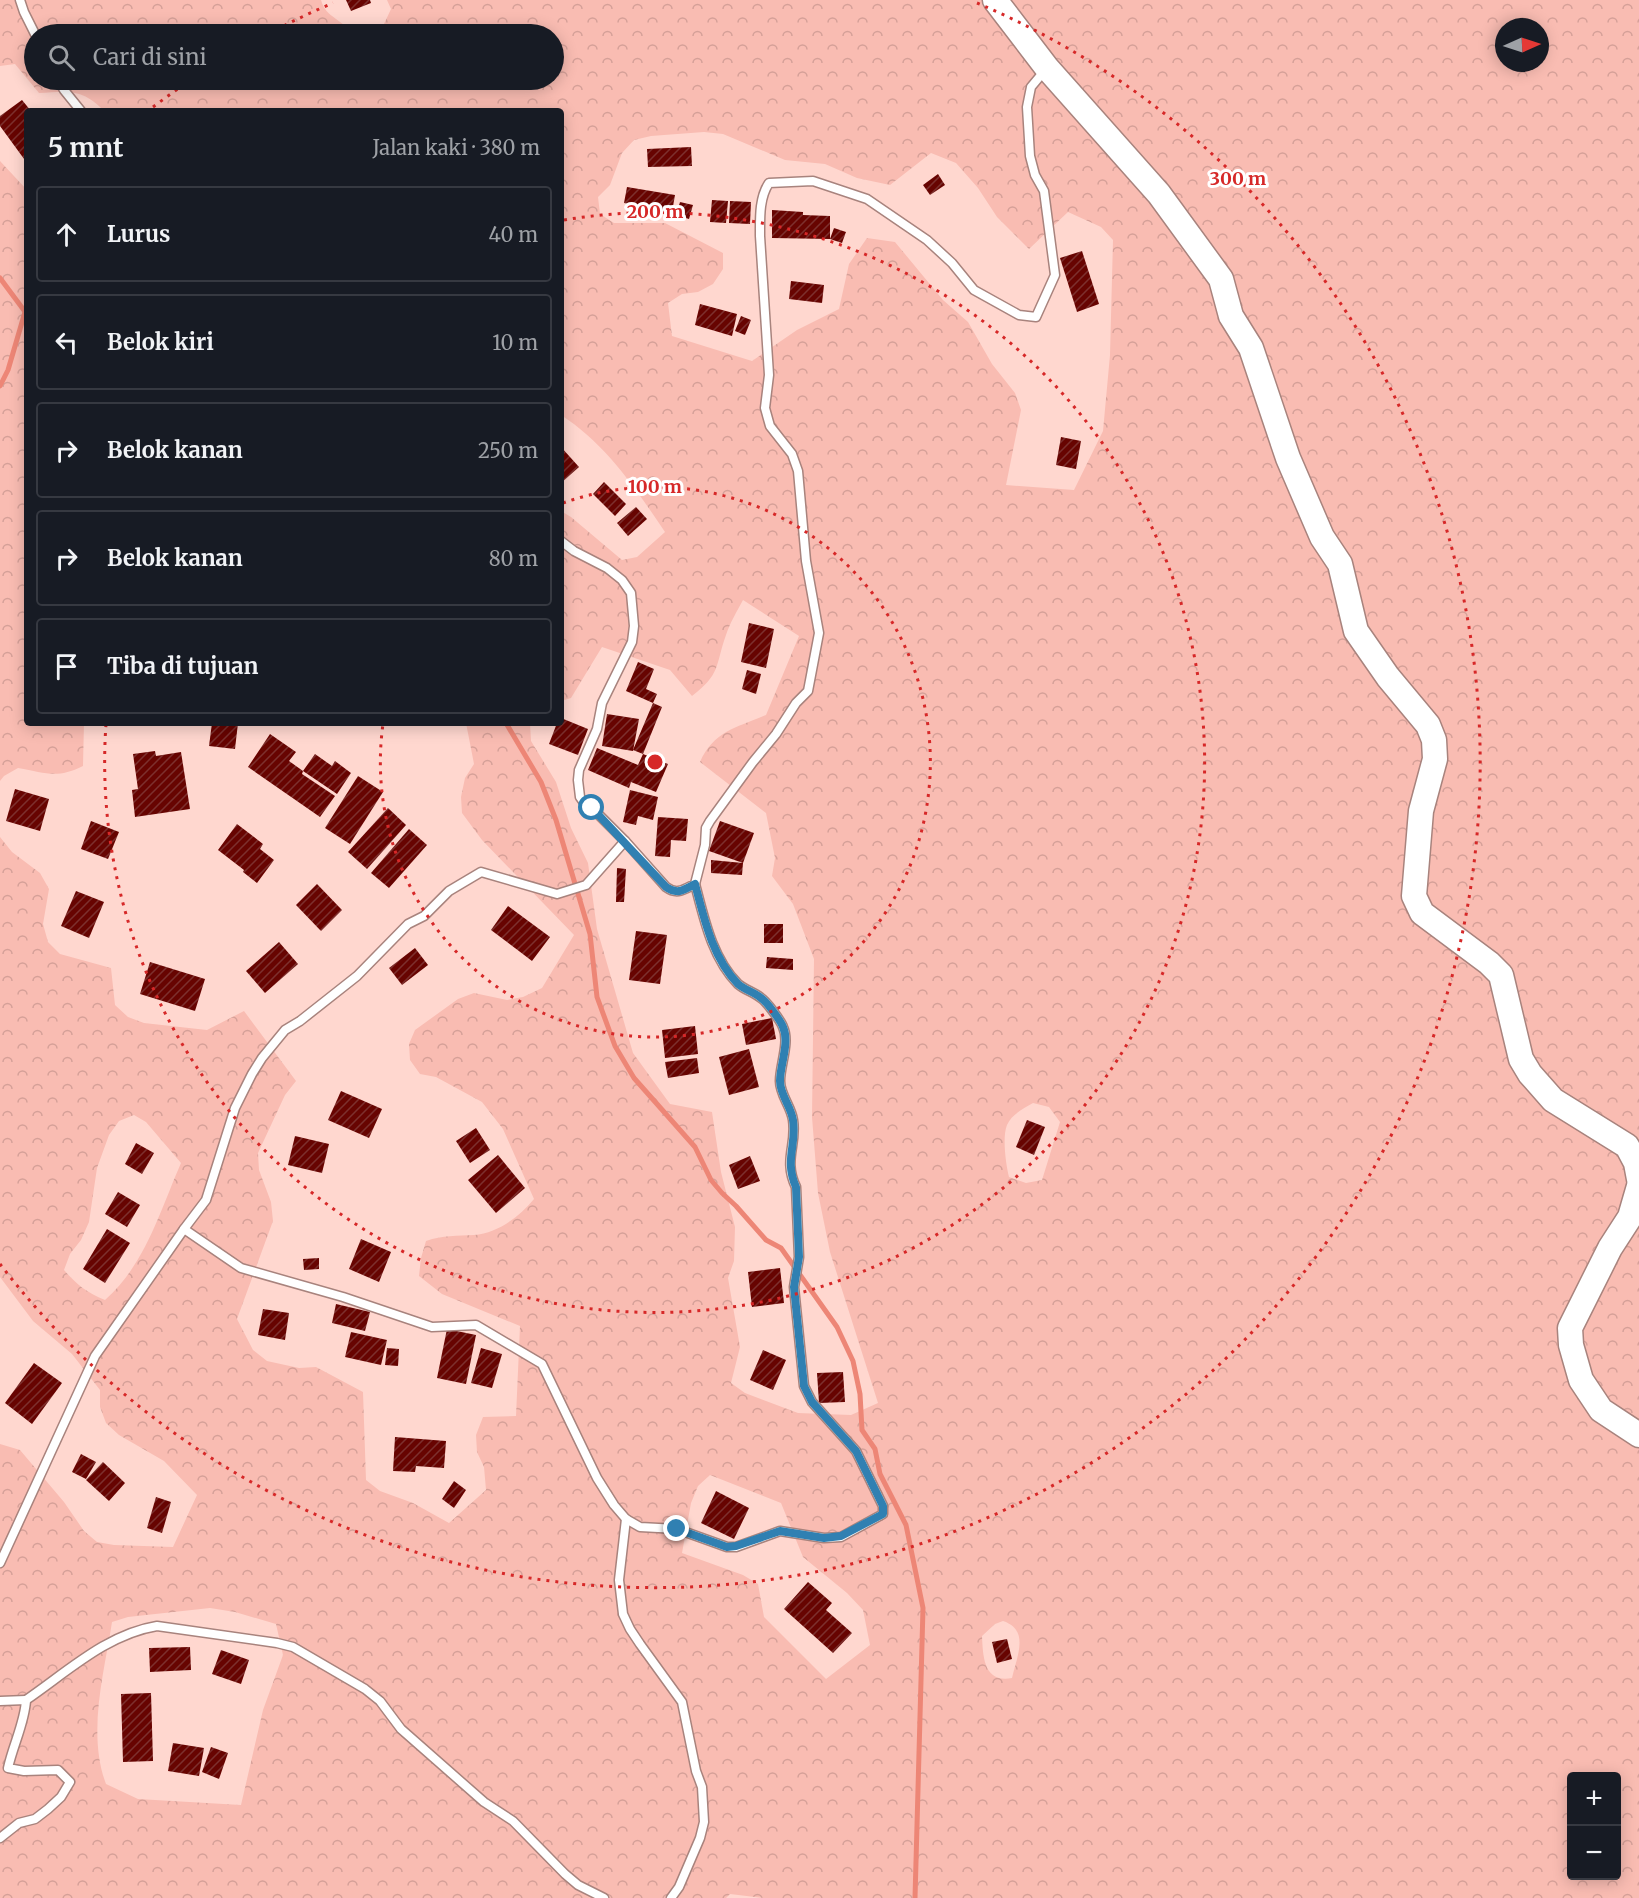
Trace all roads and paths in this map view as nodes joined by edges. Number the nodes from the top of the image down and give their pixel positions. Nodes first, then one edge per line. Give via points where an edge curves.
1 (20, 0) edge
2 (995, 0) edge
3 (30, 24) edge
4 (1047, 68) junction
5 (65, 90) edge
6 (79, 108) edge
7 (564, 543) edge
8 (625, 841) junction
9 (695, 884) junction
10 (1639, 1179) edge
11 (1639, 1186) edge
12 (184, 1229) junction
13 (1639, 1435) edge
14 (626, 1519) junction
15 (0, 1563) edge
16 (0, 1701) edge
17 (26, 1701) junction
18 (0, 1838) edge
19 (604, 1898) edge
20 (671, 1898) edge

1 - 3 lane
2 - 4 street
4 - 9 lane via 1030,87 1027,107 1030,156 1044,191 1055,275 1035,317 1019,315 974,290 927,240 867,199 813,182 769,183 764,191 760,236 769,375 765,408 770,426 792,454 798,471 806,561 819,633 808,690 710,821
4 - 10 street via 1159,194 1221,279 1231,316 1251,348 1288,458 1323,537 1340,564 1356,631 1428,725 1435,759 1421,811 1414,880 1414,896 1422,913 1501,975 1521,1059 1530,1074 1553,1100 1627,1146
5 - 6 lane
7 - 8 lane via 607,568 631,593 632,642 602,703 578,780 585,804
8 - 9 lane via 672,892
8 - 12 lane via 586,885 557,894 482,872 449,891 424,916 408,924 357,976 285,1030 252,1074 235,1108 206,1200
9 - 14 lane via 710,938 728,972 739,985 761,998 784,1027 780,1080 794,1131 789,1159 796,1187 799,1257 794,1287 803,1377 807,1395 856,1451 883,1506 883,1514 841,1536 824,1538 780,1531 727,1547 677,1529 640,1527
11 - 13 street via 1630,1217 1570,1328 1581,1380 1601,1410
12 - 14 lane via 241,1268 432,1327 476,1325 542,1364 597,1478
12 - 15 lane via 95,1356
14 - 20 lane via 619,1580 623,1614 639,1644 682,1702 702,1787 704,1822 700,1838
16 - 17 lane
17 - 18 lane via 8,1768 58,1770 70,1782 61,1797 35,1820 19,1823
17 - 19 lane via 106,1644 141,1629 158,1626 293,1647 366,1689 401,1729 484,1802 513,1821 565,1874

